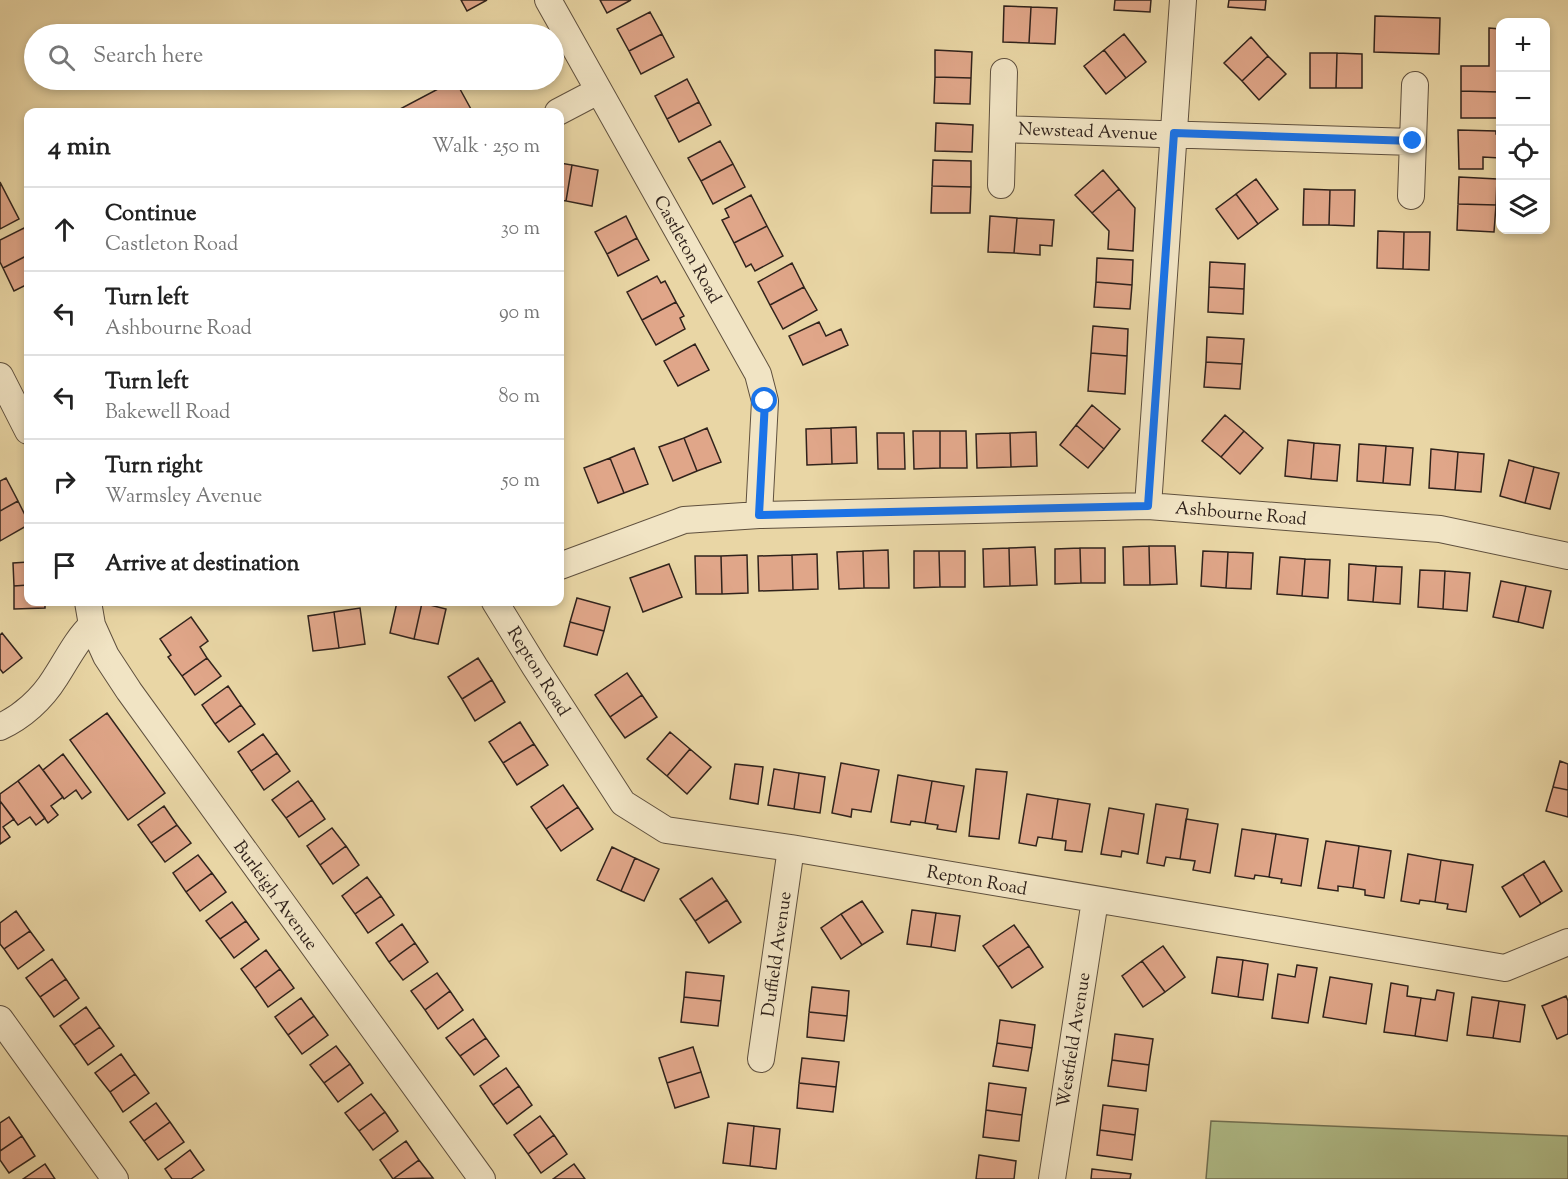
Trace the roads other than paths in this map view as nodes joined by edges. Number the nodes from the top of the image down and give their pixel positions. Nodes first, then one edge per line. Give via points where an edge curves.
1 (548, 0) edge
2 (1183, 0) edge
3 (561, 24) edge
4 (564, 29) edge
5 (1004, 72) dead end
6 (1415, 85) dead end
7 (598, 91) junction
8 (564, 109) edge
9 (1003, 129) junction
10 (1174, 133) junction
11 (1413, 141) junction
12 (1001, 184) dead end
13 (1411, 196) dead end
14 (0, 376) edge
15 (24, 423) edge
16 (1148, 506) junction
17 (759, 515) junction
18 (1568, 556) edge
19 (564, 565) edge
20 (497, 606) edge
21 (90, 613) edge
22 (0, 727) edge
23 (791, 848) junction
24 (1095, 900) junction
25 (1568, 942) edge
26 (0, 1019) edge
27 (761, 1059) dead end
28 (115, 1179) edge
29 (483, 1179) edge
30 (1052, 1179) edge

1 - 3 street, Castleton Road
2 - 10 street
4 - 7 street, Castleton Road
5 - 9 street
6 - 11 street
7 - 8 street
7 - 17 street, Castleton Road via 758,374 765,401
9 - 10 street, Newstead Avenue
9 - 12 street
10 - 11 street, Newstead Avenue
10 - 16 street
11 - 13 street
14 - 15 street
16 - 17 street, Ashbourne Road
16 - 18 street, Ashbourne Road via 1440,529
17 - 19 street, Ashbourne Road via 684,520
20 - 23 street, Repton Road via 623,803 666,830
21 - 22 street via 82,634 40,698
21 - 29 street, Burleigh Avenue via 106,656 129,691
23 - 24 street, Repton Road
23 - 27 street, Duffield Avenue
24 - 25 street, Repton Road via 1505,968
24 - 30 street, Westfield Avenue
26 - 28 street

